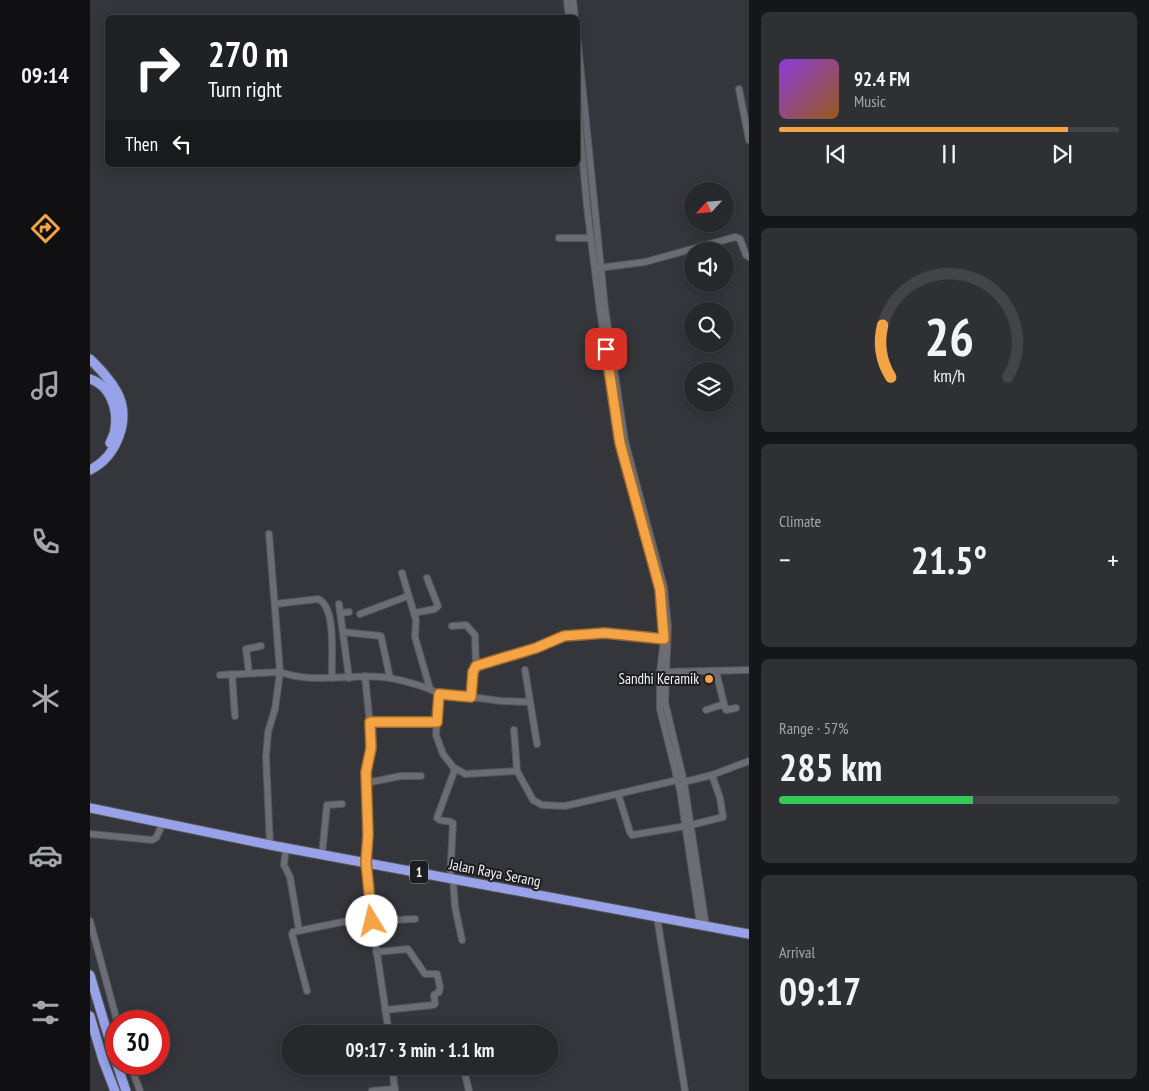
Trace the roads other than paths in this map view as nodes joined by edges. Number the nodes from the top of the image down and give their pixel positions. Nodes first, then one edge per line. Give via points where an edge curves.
1 (567, 0) edge
2 (573, 0) edge
3 (569, 15) edge
4 (575, 15) edge
5 (580, 66) edge
6 (739, 89) dead end
7 (580, 127) edge
8 (749, 136) edge
9 (560, 238) dead end
10 (591, 238) junction
11 (721, 242) edge
12 (684, 253) edge
13 (749, 257) edge
14 (598, 268) junction
15 (90, 359) edge
16 (90, 380) edge
17 (90, 464) edge
18 (90, 470) edge
19 (269, 534) dead end
20 (402, 573) dead end
21 (427, 578) dead end
22 (408, 596) junction
23 (275, 604) junction
24 (339, 604) dead end
25 (349, 612) dead end
26 (341, 613) junction
27 (360, 614) dead end
28 (414, 614) junction
29 (452, 626) dead end
30 (343, 632) junction
31 (664, 639) junction
32 (261, 646) dead end
33 (476, 666) junction
34 (525, 670) dead end
35 (749, 670) edge
36 (716, 671) junction
37 (280, 672) junction
38 (663, 672) junction
39 (249, 673) junction
40 (232, 674) junction
41 (220, 675) dead end
42 (365, 676) junction
43 (332, 678) junction
44 (349, 678) junction
45 (390, 678) junction
46 (430, 689) junction
47 (439, 694) junction
48 (471, 697) junction
49 (530, 702) junction
50 (724, 704) junction
51 (736, 708) dead end
52 (706, 710) dead end
53 (235, 716) dead end
54 (370, 722) junction
55 (437, 722) junction
56 (514, 730) dead end
57 (537, 744) dead end
58 (749, 761) edge
59 (455, 769) junction
60 (517, 770) junction
61 (712, 774) junction
62 (421, 776) dead end
63 (681, 780) junction
64 (366, 783) junction
65 (618, 794) junction
66 (342, 804) dead end
67 (90, 808) edge
68 (163, 823) junction
69 (688, 826) junction
70 (90, 834) edge
71 (270, 845) junction
72 (286, 848) junction
73 (322, 854) junction
74 (366, 862) junction
75 (451, 879) junction
76 (656, 917) junction
77 (372, 918) junction
78 (415, 919) dead end
79 (90, 921) edge
80 (703, 925) junction
81 (300, 930) junction
82 (749, 934) edge
83 (462, 940) dead end
84 (376, 952) junction
85 (90, 976) edge
86 (307, 991) dead end
87 (114, 1010) edge
88 (385, 1010) junction
89 (90, 1016) edge
90 (388, 1025) edge
91 (105, 1026) edge
92 (120, 1075) edge
93 (134, 1075) edge
94 (393, 1075) edge
95 (465, 1075) edge
96 (395, 1090) edge
97 (115, 1091) edge
98 (126, 1091) edge
99 (140, 1091) edge
100 (372, 1091) edge
101 (469, 1091) edge
102 (685, 1091) edge

1 - 3 street
2 - 4 street
5 - 14 street
6 - 8 street
7 - 10 street
9 - 10 street
10 - 14 street
11 - 13 street via 737,237
12 - 14 street
14 - 31 street via 620,443 658,579
14 - 38 street via 625,441 664,587 668,626
15 - 18 highway via 118,394 122,411 121,432 112,452
16 - 17 highway via 104,386 111,396 115,429 109,448
19 - 23 street
20 - 22 street
21 - 28 street via 438,606
22 - 27 street
22 - 28 street
23 - 37 street
23 - 43 street via 318,599 326,604 331,620
24 - 26 street
25 - 26 street
26 - 30 street
28 - 46 street via 415,637
29 - 33 street via 466,625 475,635
30 - 44 street
30 - 45 street via 381,636
31 - 33 street via 605,633 564,636
31 - 38 street
32 - 39 street via 246,649
33 - 48 street
34 - 49 street
35 - 36 street
36 - 38 street
36 - 50 street
37 - 39 street
37 - 43 street via 310,678
37 - 71 street via 266,757
38 - 63 street via 665,720
39 - 40 street
40 - 41 street
40 - 53 street
42 - 44 street
42 - 45 street
42 - 54 street
43 - 44 street
45 - 46 street
46 - 47 street
47 - 48 street
47 - 55 street
48 - 49 street
49 - 57 street
50 - 51 street via 726,710
50 - 52 street
54 - 55 street
54 - 64 street via 372,744
55 - 59 street via 439,744
56 - 60 street
58 - 61 street
59 - 60 street via 465,774
59 - 75 street via 437,818 453,823
60 - 65 street via 533,800 542,804 565,806
61 - 63 street
61 - 69 street via 723,817
62 - 64 street via 401,776
63 - 65 street
63 - 69 street
64 - 74 street
65 - 69 street via 632,835
66 - 73 street via 326,805
67 - 68 highway, Jalan Raya Serang / 1
68 - 70 street via 152,840
68 - 71 highway, Jalan Raya Serang / 1
69 - 80 street
71 - 72 highway, Jalan Raya Serang / 1
72 - 73 highway, Jalan Raya Serang / 1
72 - 81 street via 284,865 290,877
73 - 74 highway, Jalan Raya Serang / 1
74 - 75 highway, Jalan Raya Serang / 1
74 - 77 street
75 - 76 highway, Jalan Raya Serang / 1
75 - 83 street
76 - 80 highway, Jalan Raya Serang / 1
76 - 102 street
77 - 78 street
77 - 81 street
77 - 84 street
79 - 87 street
80 - 82 highway, Jalan Raya Serang / 1
81 - 86 street via 292,934
84 - 88 street
84 - 88 street via 408,949 423,972 437,974 439,983 433,1005
85 - 91 highway
88 - 90 street
89 - 97 highway
92 - 98 highway
93 - 99 street
94 - 96 street
95 - 101 street
96 - 100 street

